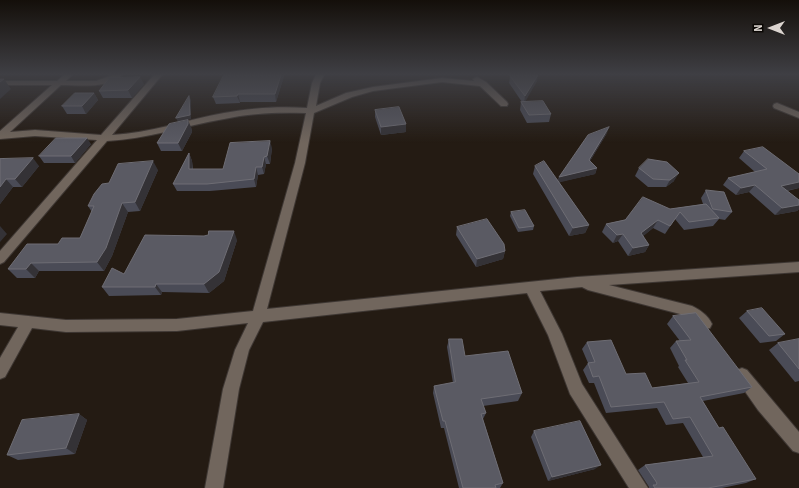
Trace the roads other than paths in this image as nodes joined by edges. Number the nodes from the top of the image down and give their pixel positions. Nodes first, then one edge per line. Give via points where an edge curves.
1 (41, 98) edge
2 (139, 98) edge
3 (314, 98) edge
4 (342, 98) edge
5 (497, 98) edge
6 (504, 104) dead end
7 (777, 106) dead end
8 (311, 111) junction
9 (799, 115) edge
10 (0, 135) edge
11 (105, 138) junction
12 (0, 259) edge
13 (799, 267) edge
14 (577, 282) junction
15 (531, 287) junction
16 (258, 317) junction
17 (0, 319) edge
18 (28, 322) junction
19 (712, 337) edge
20 (732, 362) edge
21 (0, 372) edge
22 (799, 445) edge
23 (214, 488) edge
24 (639, 488) edge

1 - 10 street
2 - 11 street
3 - 8 street
4 - 8 street
5 - 6 street
7 - 9 street
8 - 11 street via 255,111 145,134
8 - 16 street via 300,164
10 - 11 street via 41,134
11 - 12 street
13 - 14 street
14 - 15 street
14 - 19 street via 687,310 696,314
15 - 16 street
15 - 24 street via 555,334 576,389
16 - 18 street via 177,325 66,326
16 - 23 street via 242,350 231,388
17 - 18 street
18 - 21 street
20 - 22 street

